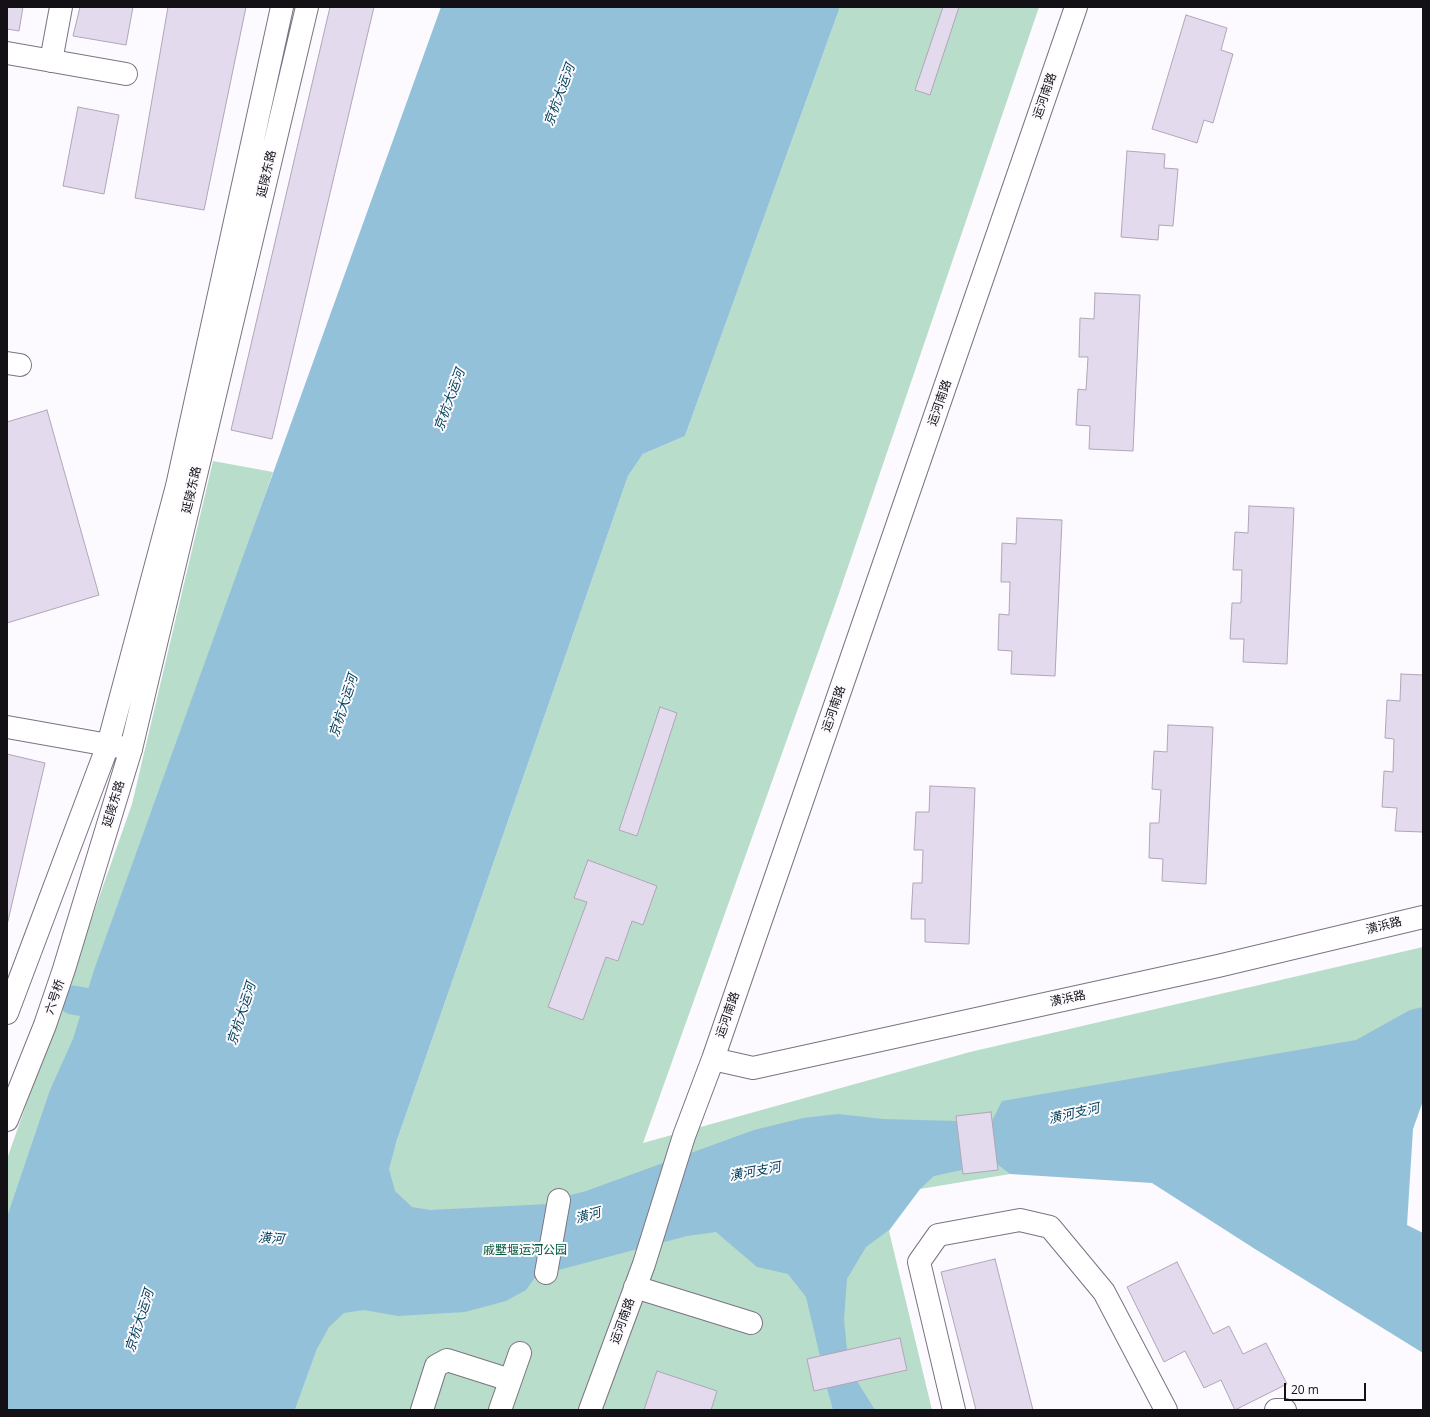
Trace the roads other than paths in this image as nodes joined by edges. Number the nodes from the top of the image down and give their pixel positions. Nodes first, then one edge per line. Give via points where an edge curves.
1 (61, 7) edge
2 (282, 7) edge
3 (307, 7) edge
4 (1076, 7) edge
5 (7, 54) edge
6 (51, 61) junction
7 (126, 74) dead end
8 (7, 728) edge
9 (108, 745) junction
10 (131, 749) junction
11 (1423, 917) edge
12 (64, 969) joint
13 (7, 1013) edge
14 (713, 1059) junction
15 (7, 1120) edge
16 (559, 1200) dead end
17 (546, 1273) dead end
18 (635, 1287) junction
19 (751, 1324) dead end
20 (520, 1353) dead end
21 (510, 1380) junction
22 (422, 1410) edge
23 (500, 1410) edge
24 (590, 1410) edge
25 (954, 1410) edge
26 (1166, 1410) edge
27 (1276, 1410) edge
28 (1285, 1410) edge

1 - 6 street
2 - 9 street, 延陵东路 via 177,486
3 - 10 street, 延陵东路
4 - 14 street, 运河南路
5 - 6 street
6 - 7 street
8 - 9 street
9 - 10 street
9 - 13 street, 延陵东路
10 - 12 street, 延陵东路
11 - 14 street, 潢浜路 via 1218,966 753,1068
12 - 15 street, 六号桥 via 45,1025
14 - 18 street, 运河南路 via 684,1136
16 - 17 street
18 - 19 street
18 - 24 street, 运河南路
20 - 21 street
21 - 22 street via 446,1360 436,1366
21 - 23 street
25 - 26 street via 918,1262 938,1235 1020,1220 1050,1227 1104,1292
27 - 28 street

